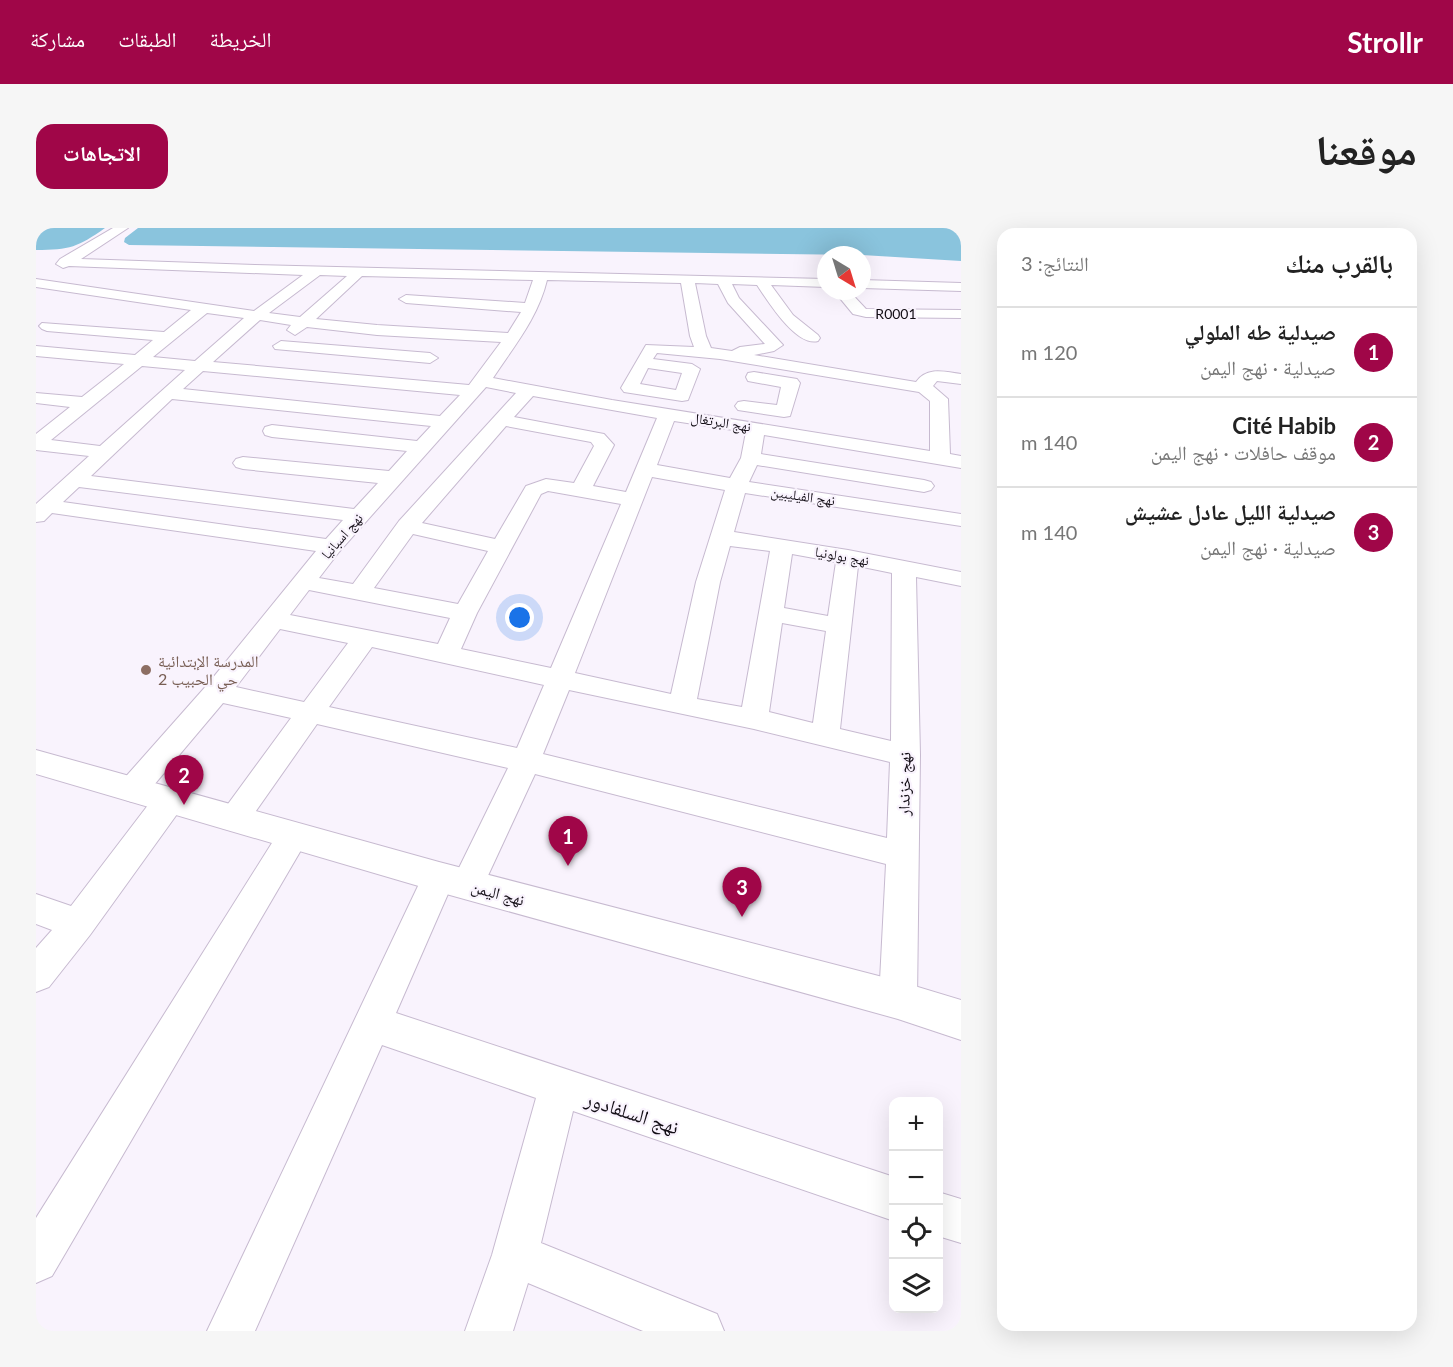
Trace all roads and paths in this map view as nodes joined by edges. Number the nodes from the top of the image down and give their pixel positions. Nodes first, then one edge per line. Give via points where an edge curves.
1 (122, 228) edge
2 (316, 272) junction
3 (48, 273) edge
4 (358, 273) junction
5 (432, 274) junction
6 (541, 277) junction
7 (687, 278) junction
8 (723, 279) junction
9 (760, 280) junction
10 (817, 283) edge
11 (871, 284) edge
12 (961, 287) edge
13 (99, 293) junction
14 (146, 300) junction
15 (849, 300) edge
16 (82, 304) dead end
17 (398, 307) junction
18 (203, 308) junction
19 (531, 308) junction
20 (961, 314) edge
21 (64, 315) dead end
22 (257, 315) junction
23 (302, 322) junction
24 (41, 330) edge
25 (377, 330) junction
26 (101, 331) junction
27 (452, 334) junction
28 (167, 337) junction
29 (513, 338) junction
30 (812, 338) dead end
31 (281, 346) junction
32 (36, 351) edge
33 (430, 358) junction
34 (138, 361) junction
35 (708, 364) junction
36 (199, 367) junction
37 (257, 373) junction
38 (746, 376) junction
39 (961, 379) edge
40 (410, 385) junction
41 (478, 386) junction
42 (630, 388) junction
43 (528, 390) junction
44 (168, 393) junction
45 (937, 393) junction
46 (36, 398) edge
47 (704, 399) dead end
48 (88, 403) junction
49 (675, 405) junction
50 (620, 406) junction
51 (502, 420) junction
52 (444, 422) junction
53 (756, 428) junction
54 (272, 431) dead end
55 (36, 443) edge
56 (421, 447) junction
57 (104, 452) junction
58 (751, 458) junction
59 (932, 458) junction
60 (961, 462) edge
61 (243, 464) dead end
62 (644, 469) junction
63 (393, 478) junction
64 (75, 480) junction
65 (924, 486) junction
66 (736, 487) junction
67 (581, 490) junction
68 (633, 500) junction
69 (41, 511) edge
70 (924, 514) junction
71 (359, 516) junction
72 (961, 520) edge
73 (407, 526) junction
74 (722, 539) junction
75 (782, 546) junction
76 (331, 547) junction
77 (502, 547) junction
78 (848, 557) junction
79 (904, 568) junction
80 (961, 579) edge
81 (303, 582) junction
82 (359, 593) junction
83 (465, 613) junction
84 (772, 613) junction
85 (275, 620) junction
86 (839, 626) junction
87 (366, 637) junction
88 (446, 654) junction
89 (560, 679) junction
90 (217, 692) junction
91 (682, 706) junction
92 (311, 711) junction
93 (754, 719) junction
94 (825, 736) junction
95 (905, 755) junction
96 (526, 761) junction
97 (36, 762) edge
98 (132, 790) junction
99 (169, 801) junction
100 (233, 819) junction
101 (293, 836) junction
102 (902, 855) junction
103 (453, 881) junction
104 (36, 909) edge
105 (78, 924) junction
106 (36, 975) edge
107 (898, 1000) junction
108 (961, 1020) edge
109 (371, 1023) junction
110 (559, 1088) junction
111 (889, 1197) edge
112 (943, 1215) edge
113 (961, 1221) edge
114 (515, 1255) junction
115 (36, 1260) edge
116 (231, 1331) edge
117 (489, 1331) edge
118 (700, 1331) edge

1 - 3 street
2 - 3 street
2 - 4 street
2 - 22 street
3 - 13 street
4 - 5 street
4 - 23 street
5 - 6 street
5 - 17 street
6 - 7 street
6 - 19 street, نهج اسبانيا
7 - 8 street
7 - 35 street via 698,336
8 - 9 street
8 - 35 street via 733,300 774,345
9 - 10 street
9 - 30 street via 788,318
11 - 12 street
13 - 14 street
13 - 16 street
14 - 18 street
14 - 26 street
15 - 20 street, R0001 via 858,311 866,313
17 - 19 street
17 - 25 street
18 - 22 street
18 - 28 street
19 - 29 street, نهج اسبانيا
21 - 24 street
22 - 23 street
22 - 36 street
23 - 25 street
23 - 31 street
24 - 26 street
25 - 27 street
26 - 28 street
27 - 29 street
27 - 33 street
28 - 34 street
29 - 41 street, نهج اسبانيا
31 - 33 street
31 - 37 street
32 - 34 street, نهج البرتغال
33 - 40 street
34 - 36 street, نهج البرتغال
34 - 48 street
35 - 38 street
35 - 42 street via 652,348
35 - 45 street
35 - 49 street
36 - 37 street, نهج البرتغال
36 - 44 street
37 - 40 street, نهج البرتغال
38 - 38 street via 791,383 784,412 731,404
39 - 45 street via 934,376 925,381
40 - 41 street, نهج البرتغال
41 - 43 street, نهج البرتغال
41 - 52 street, نهج اسبانيا
42 - 49 street
42 - 50 street
43 - 50 street, نهج البرتغال
43 - 51 street
44 - 52 street
44 - 57 street
45 - 59 street
46 - 48 street
47 - 49 street
48 - 55 street
49 - 50 street, نهج البرتغال
49 - 53 street, نهج البرتغال
49 - 62 street
51 - 67 street via 602,441 604,445
51 - 73 street
52 - 56 street, نهج اسبانيا
53 - 58 street
53 - 59 street, نهج البرتغال
54 - 56 street
55 - 57 street
56 - 63 street, نهج اسبانيا
57 - 64 street
58 - 65 street
58 - 66 street
59 - 60 street, نهج البرتغال
59 - 65 street
61 - 63 street
62 - 66 street, نهج الفيليبين
62 - 68 street
63 - 71 street, نهج اسبانيا
64 - 69 street
64 - 71 street
65 - 70 street
66 - 70 street, نهج الفيليبين
66 - 74 street
67 - 68 street
67 - 77 street via 546,485 535,488
68 - 89 street
69 - 76 street
70 - 72 street, نهج الفيليبين
71 - 76 street, نهج اسبانيا
73 - 77 street
73 - 82 street
74 - 75 street, نهج بولونيا
74 - 91 street via 708,582
75 - 78 street, نهج بولونيا
75 - 84 street
76 - 81 street, نهج اسبانيا
77 - 83 street
78 - 79 street, نهج بولونيا
78 - 86 street
79 - 80 street, نهج بولونيا
79 - 95 street, نهج خزندار
81 - 82 street
81 - 85 street, نهج اسبانيا
82 - 83 street
83 - 88 street
84 - 86 street
84 - 93 street
85 - 87 street
85 - 90 street, نهج اسبانيا
86 - 94 street
87 - 88 street
87 - 92 street
88 - 89 street
89 - 91 street
89 - 96 street
90 - 92 street
90 - 98 street, نهج اسبانيا
91 - 93 street
92 - 96 street
92 - 100 street
93 - 94 street
94 - 95 street
95 - 102 street, نهج خزندار
96 - 102 street
96 - 103 street
97 - 98 main road, نهج اليمن
98 - 99 main road, نهج اليمن
99 - 100 main road, نهج اليمن
99 - 105 street
100 - 101 main road, نهج اليمن
101 - 103 main road, نهج اليمن
101 - 115 street
102 - 107 street, نهج خزندار
103 - 107 main road, نهج اليمن
103 - 109 street
104 - 105 street
105 - 106 street
107 - 108 main road, نهج اليمن
109 - 110 street, نهج السلفادور
109 - 116 street
110 - 111 street, نهج السلفادور
110 - 114 street
112 - 113 street
114 - 117 street
114 - 118 street

